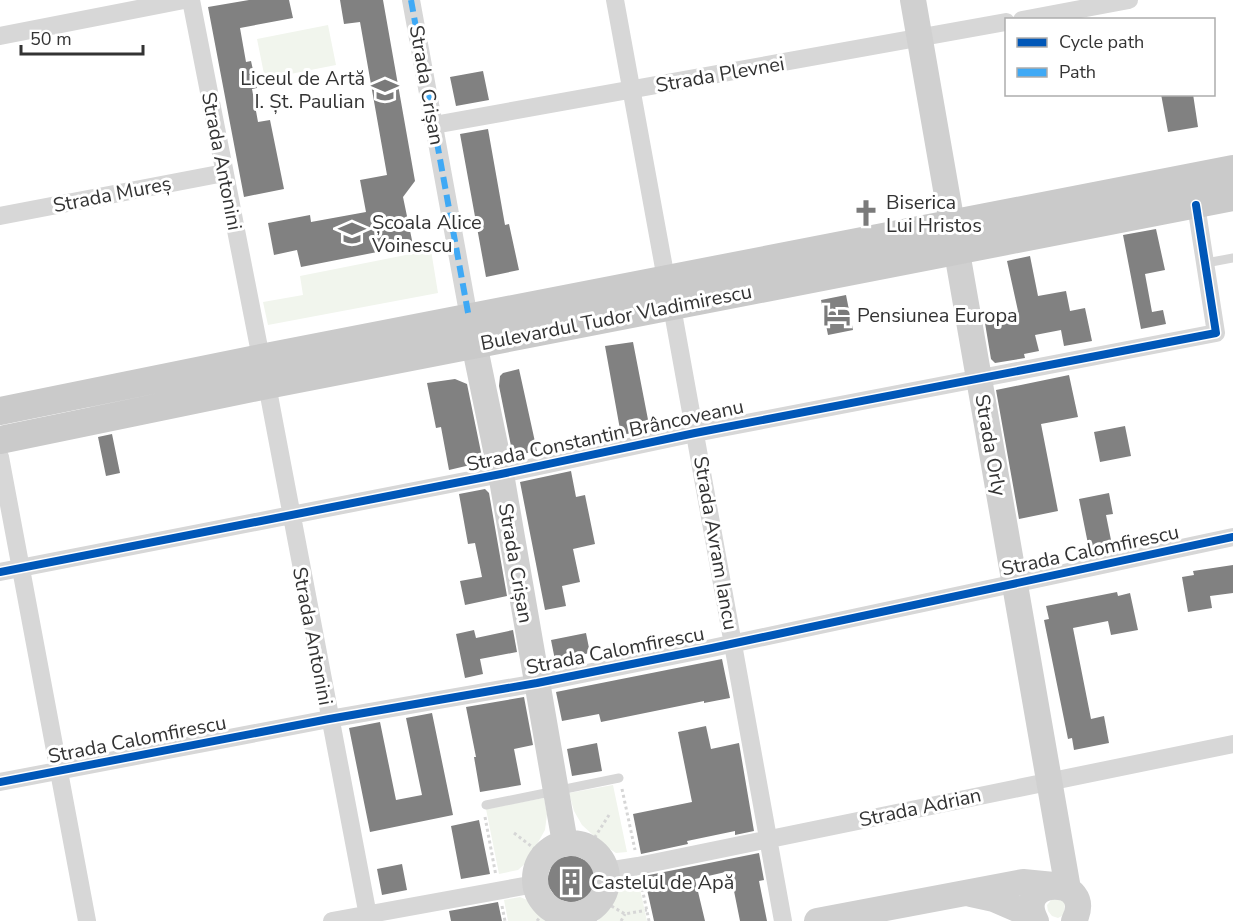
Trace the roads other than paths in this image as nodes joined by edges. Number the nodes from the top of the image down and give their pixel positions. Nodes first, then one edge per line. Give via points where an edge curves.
1 (184, 0) edge
2 (191, 0) edge
3 (411, 0) edge
4 (615, 0) edge
5 (914, 0) edge
6 (1129, 0) edge
7 (1033, 18) edge
8 (1005, 22) edge
9 (0, 36) edge
10 (920, 38) junction
11 (632, 90) junction
12 (434, 125) junction
13 (1233, 169) edge
14 (224, 172) junction
15 (1233, 197) edge
16 (1196, 205) junction
17 (0, 216) edge
18 (953, 224) junction
19 (958, 252) junction
20 (1233, 258) edge
21 (1206, 263) junction
22 (669, 293) junction
23 (472, 331) junction
24 (261, 358) junction
25 (979, 378) junction
26 (267, 385) junction
27 (0, 411) edge
28 (695, 433) junction
29 (0, 440) edge
30 (0, 457) edge
31 (501, 474) junction
32 (290, 514) junction
33 (1233, 537) edge
34 (21, 568) junction
35 (0, 572) edge
36 (1015, 582) junction
37 (734, 644) junction
38 (537, 683) junction
39 (329, 719) junction
40 (1233, 744) edge
41 (59, 771) junction
42 (620, 778) dead end
43 (1050, 780) junction
44 (0, 782) edge
45 (555, 790) junction
46 (486, 805) road end
47 (768, 838) junction
48 (575, 845) junction
49 (607, 871) junction
50 (535, 884) junction
51 (1061, 887) junction
52 (965, 892) junction
53 (543, 914) edge
54 (368, 917) edge
55 (579, 918) edge
56 (1034, 918) edge
57 (87, 921) edge
58 (332, 921) edge
59 (783, 921) edge
60 (817, 921) edge
61 (1074, 921) edge

1 - 9 street
2 - 14 street, Strada Antonini
3 - 12 street, Strada Crișan
4 - 11 street, Strada Avram Iancu
5 - 10 street, Strada Orly
6 - 7 street
8 - 10 street, Strada Plevnei
10 - 11 street, Strada Plevnei
10 - 18 street, Strada Orly
11 - 12 street, Strada Plevnei
11 - 22 street, Strada Avram Iancu
12 - 23 street, Strada Crișan
13 - 18 main road, Bulevardul Tudor Vladimirescu
14 - 17 street, Strada Mureș
14 - 24 street, Strada Antonini
15 - 16 main road, Bulevardul Tudor Vladimirescu
16 - 19 main road, Bulevardul Tudor Vladimirescu
16 - 21 street
18 - 19 street, Strada Orly
18 - 22 main road, Bulevardul Tudor Vladimirescu
19 - 22 main road, Bulevardul Tudor Vladimirescu
19 - 25 street, Strada Orly
20 - 21 lane
21 - 25 street, Strada Constantin Brâncoveanu via 1216,333
22 - 23 main road, Bulevardul Tudor Vladimirescu
22 - 28 street, Strada Avram Iancu
23 - 24 main road, Bulevardul Tudor Vladimirescu
23 - 26 main road, Bulevardul Tudor Vladimirescu
23 - 31 street, Strada Crișan
24 - 27 main road, Bulevardul Tudor Vladimirescu
25 - 28 street, Strada Constantin Brâncoveanu
25 - 36 street, Strada Orly
26 - 29 main road, Bulevardul Tudor Vladimirescu
26 - 32 street, Strada Antonini
28 - 31 street, Strada Constantin Brâncoveanu
28 - 37 street, Strada Avram Iancu
30 - 34 street
31 - 32 street, Strada Constantin Brâncoveanu
31 - 38 street, Strada Crișan
32 - 34 street, Strada Constantin Brâncoveanu
32 - 39 street, Strada Antonini
33 - 36 street, Strada Calomfirescu
34 - 35 street, Strada Constantin Brâncoveanu
34 - 41 street
36 - 37 street, Strada Calomfirescu
36 - 43 street, Strada Orly
37 - 38 street, Strada Calomfirescu
37 - 47 street, Strada Avram Iancu
38 - 39 street, Strada Calomfirescu
38 - 45 street, Strada Crișan
39 - 41 street, Strada Calomfirescu
39 - 54 street, Strada Antonini
40 - 43 street, Strada Adrian
41 - 44 street, Strada Calomfirescu
41 - 57 street
42 - 45 lane
43 - 47 street, Strada Adrian
43 - 51 street, Strada Orly
45 - 46 lane
45 - 48 street, Strada Crișan
47 - 49 street, Strada Adrian
47 - 59 street, Strada Avram Iancu
48 - 49 street via 595,852
48 - 50 street via 548,851 537,866
49 - 55 street via 608,882 601,900
50 - 53 street
50 - 54 street
51 - 52 street via 1023,882
51 - 56 street via 1041,890 1036,895 1032,902
51 - 61 street, Strada Orly via 1073,894 1078,908
52 - 56 street via 994,899
52 - 60 street
53 - 55 street
54 - 58 street

